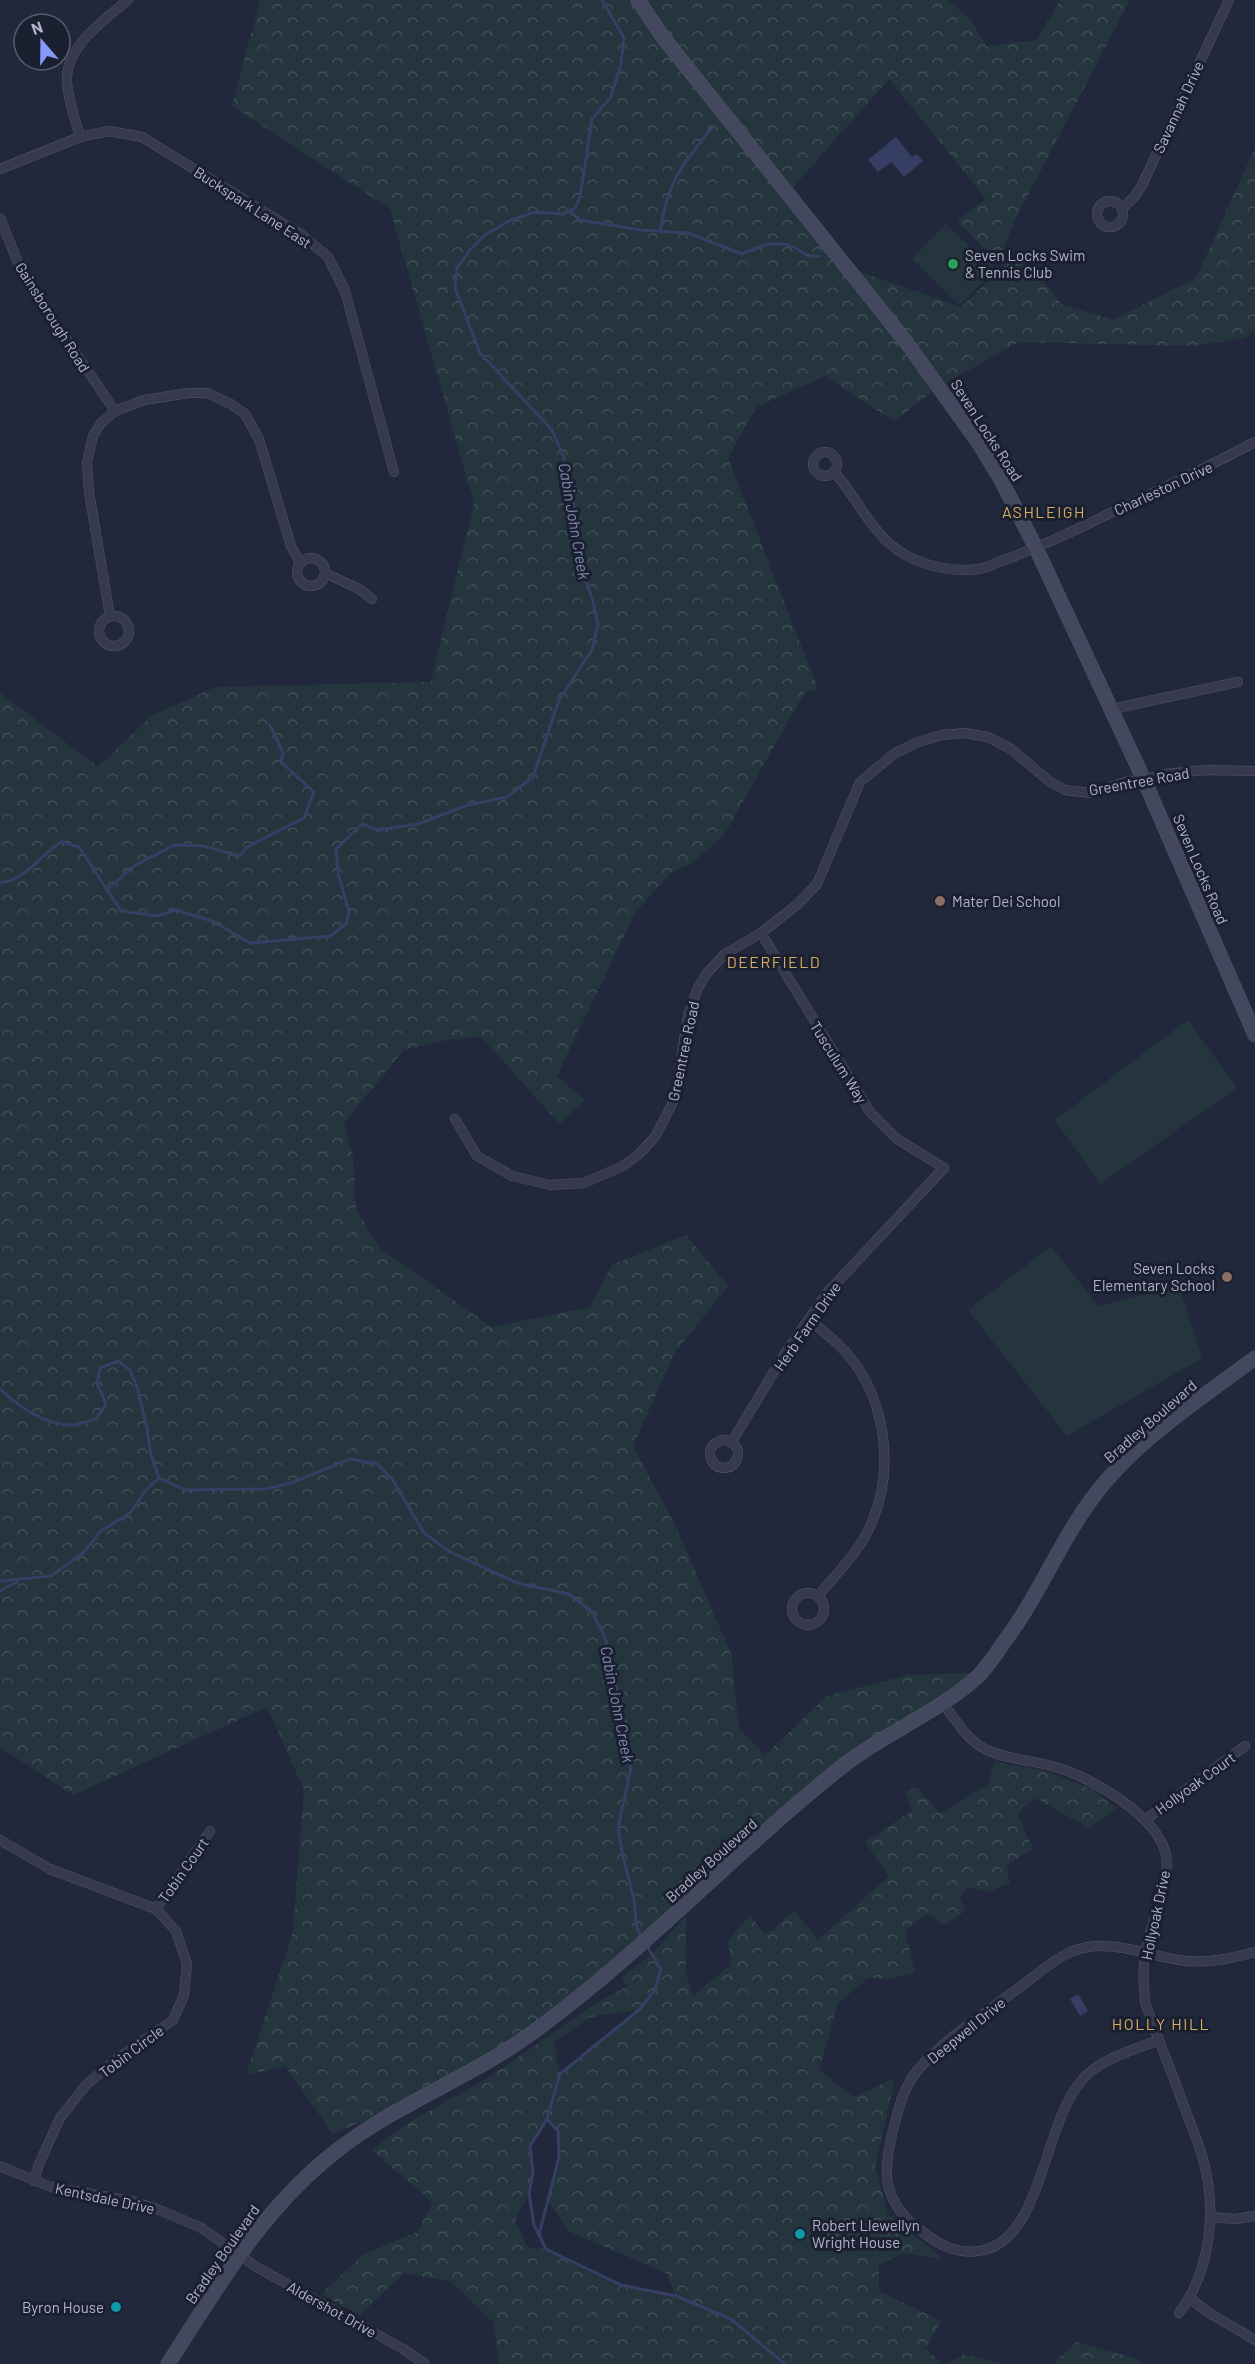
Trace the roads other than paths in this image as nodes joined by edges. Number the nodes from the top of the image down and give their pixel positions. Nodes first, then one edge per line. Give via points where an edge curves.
1 (128, 0) edge
2 (638, 0) edge
3 (1228, 0) edge
4 (80, 137) junction
5 (0, 169) edge
6 (1122, 209) dead end
7 (0, 218) edge
8 (115, 411) junction
9 (1255, 442) edge
10 (394, 472) dead end
11 (834, 472) dead end
12 (1036, 548) junction
13 (300, 563) junction
14 (325, 573) junction
15 (372, 600) dead end
16 (110, 616) dead end
17 (1238, 682) dead end
18 (1112, 709) junction
19 (1255, 771) edge
20 (1144, 780) junction
21 (761, 933) junction
22 (1255, 1035) edge
23 (455, 1119) dead end
24 (944, 1168) joint
25 (809, 1319) junction
26 (1255, 1358) edge
27 (731, 1443) dead end
28 (818, 1596) dead end
29 (942, 1702) junction
30 (1245, 1746) dead end
31 (1145, 1820) junction
32 (210, 1831) dead end
33 (0, 1840) edge
34 (156, 1909) junction
35 (1145, 1952) junction
36 (1255, 1952) edge
37 (1159, 2040) junction
38 (0, 2166) edge
39 (34, 2181) junction
40 (1255, 2216) edge
41 (1211, 2217) junction
42 (239, 2253) junction
43 (1190, 2298) junction
44 (1179, 2313) dead end
45 (1255, 2340) edge
46 (168, 2364) edge
47 (425, 2364) edge

1 - 4 street via 93,30 71,62 67,78 69,95
2 - 12 main road, Seven Locks Road via 662,36 940,386 1000,478
3 - 6 street, Savannah Drive via 1142,185
4 - 5 street, Buckspark Lane East
4 - 10 street, Buckspark Lane East via 109,131 142,137 302,235 328,257 345,291
7 - 8 street, Gainsborough Road via 21,270
8 - 13 street via 144,400 207,393 245,414 259,439 291,546
8 - 16 street via 93,436 87,462
9 - 12 street, Charleston Drive
11 - 12 street, Charleston Drive via 882,538 927,565 953,570 981,569
12 - 18 main road, Seven Locks Road
13 - 14 street via 316,559
13 - 14 street via 297,575 306,585 318,584
14 - 15 street via 359,589
17 - 18 street
18 - 20 main road, Seven Locks Road
19 - 20 street, Greentree Road via 1206,770
20 - 21 street, Greentree Road via 1091,793 1065,790 1011,749 988,737 965,733 918,742 895,753 861,782 818,884
20 - 22 main road, Seven Locks Road
21 - 23 street, Greentree Road via 725,954 698,988 688,1015 675,1098 655,1137 623,1166 584,1183 550,1185 512,1176 477,1156
21 - 24 street, Tusculum Way via 870,1112 897,1139
24 - 25 street, Herb Farm Drive via 827,1293
25 - 27 street, Herb Farm Drive
25 - 28 street via 842,1347 865,1380 879,1412 885,1445 882,1491 872,1523 853,1554
26 - 29 main road, Bradley Boulevard via 1169,1423 1106,1481 1085,1507 1026,1612 995,1655 977,1677
29 - 31 street, Hollyoak Drive via 982,1748 1075,1774 1112,1794
29 - 42 main road, Bradley Boulevard via 846,1764 607,1976 528,2036 381,2120 337,2150 297,2184
30 - 31 street, Hollyoak Court
31 - 35 street, Hollyoak Drive via 1164,1848 1167,1872
32 - 34 street, Tobin Court
33 - 34 street, Tobin Circle via 50,1869
34 - 39 street, Tobin Circle via 176,1931 182,1947 187,1964 184,1995 173,2019 86,2085 60,2118
35 - 36 street, Deepwell Drive via 1207,1962
35 - 37 street, Hollyoak Drive via 1145,2003
35 - 37 street, Deepwell Drive via 1095,1946 1074,1951 958,2033 921,2066 902,2094 887,2154 887,2186 894,2204 916,2228 939,2245 954,2250 979,2251 1010,2236 1027,2212 1068,2098 1083,2078 1106,2061
37 - 41 street, Hollyoak Drive via 1203,2158
38 - 39 street, Kentsdale Drive
39 - 42 street, Kentsdale Drive via 157,2209 200,2228
40 - 41 street
41 - 43 street, Hollyoak Drive via 1204,2261
42 - 46 main road, Bradley Boulevard
42 - 47 street, Aldershot Drive
43 - 44 street, Hollyoak Drive
43 - 45 street

